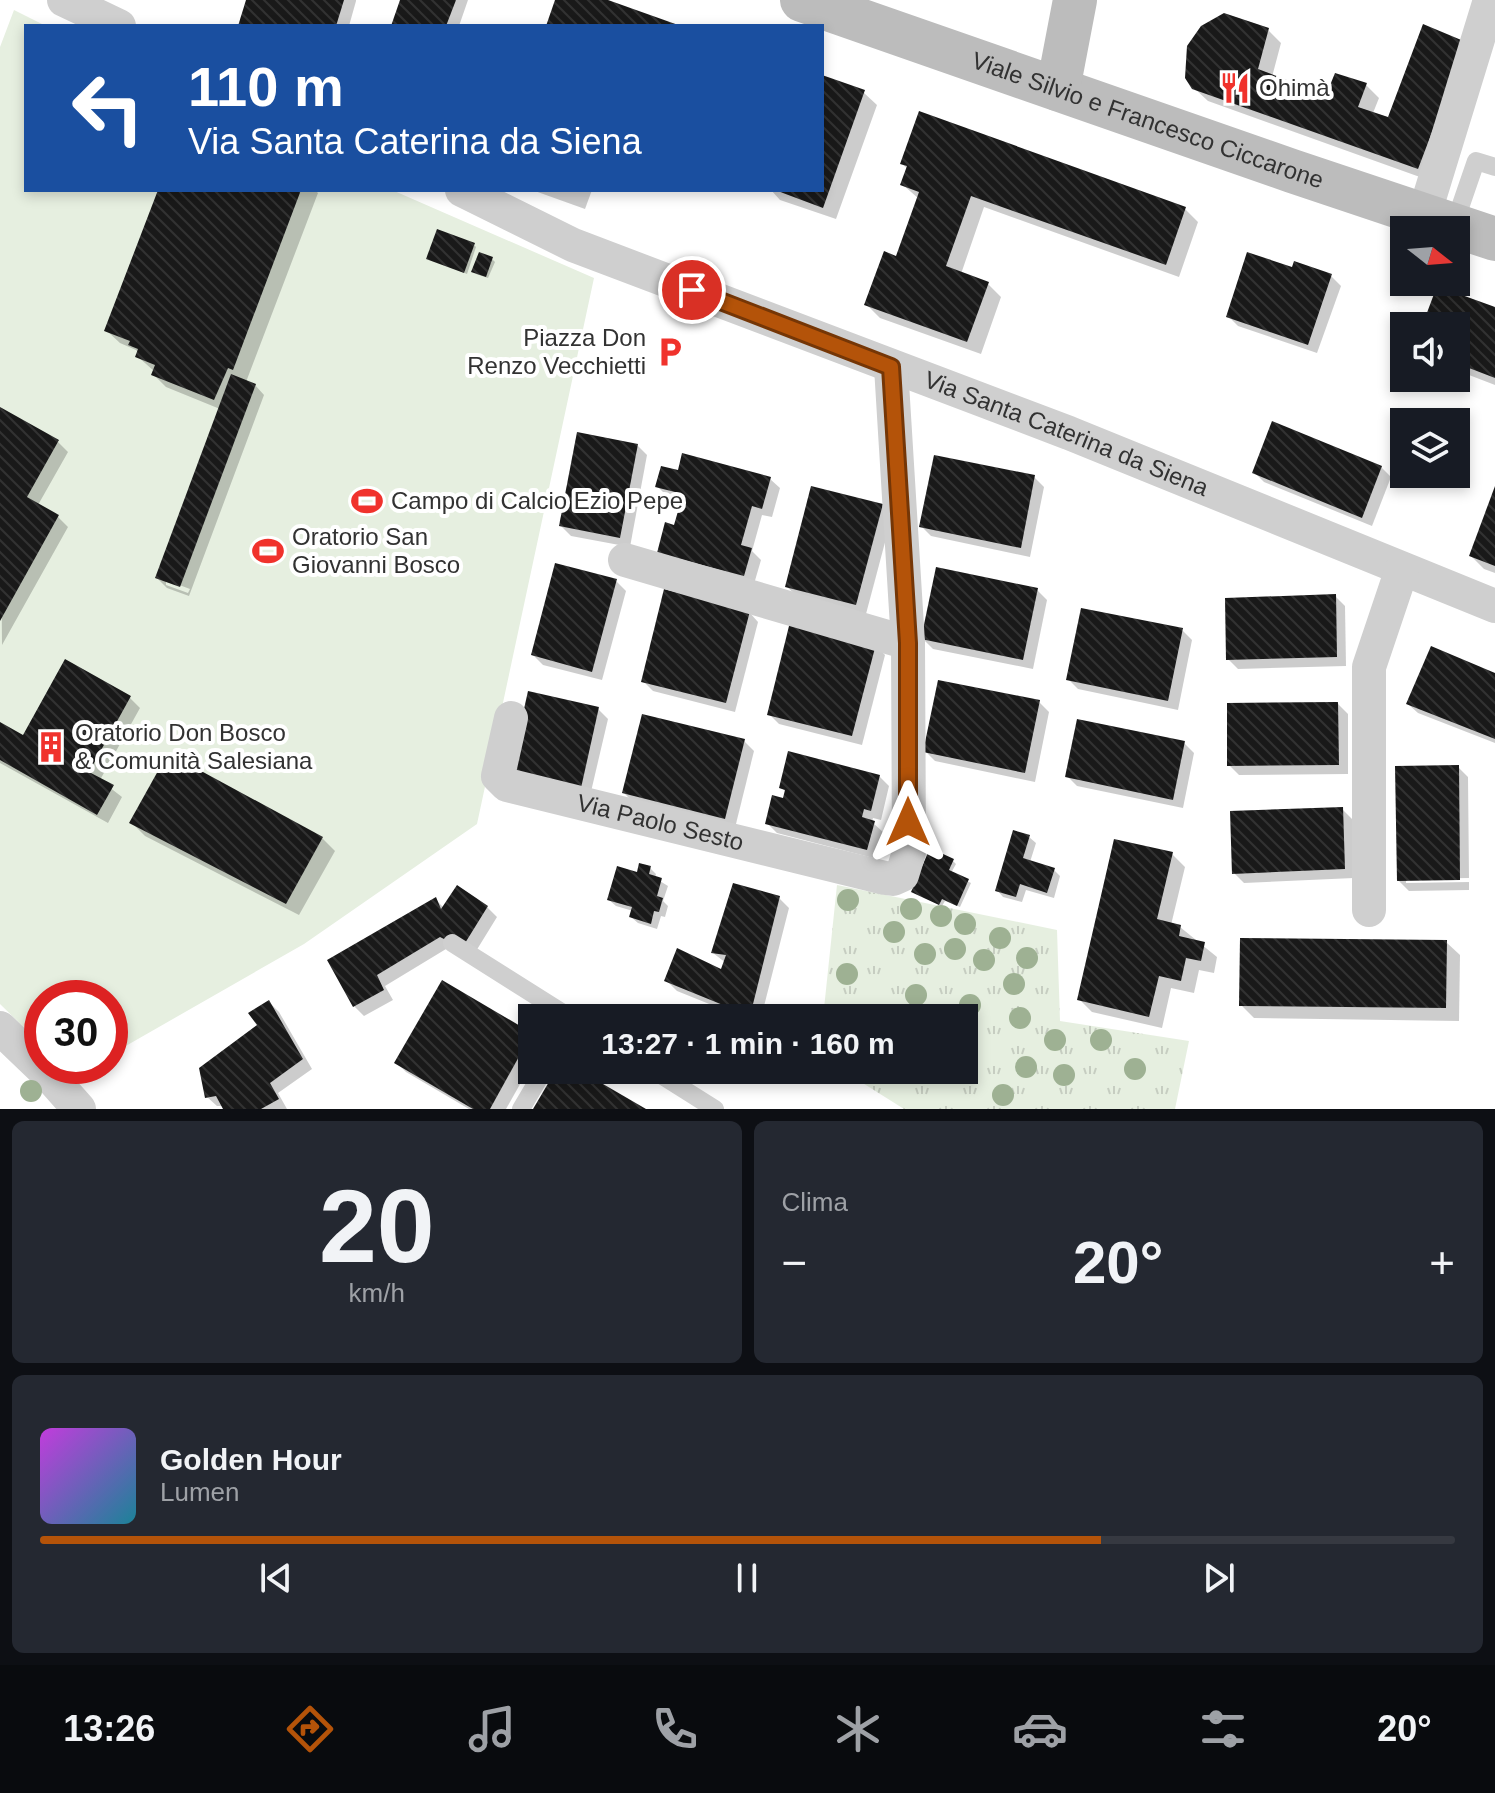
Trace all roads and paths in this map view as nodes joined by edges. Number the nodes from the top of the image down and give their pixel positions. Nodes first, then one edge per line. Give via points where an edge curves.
1 (64, 0) edge
2 (802, 0) edge
3 (1075, 0) edge
4 (1490, 0) edge
5 (115, 24) edge
6 (1058, 89) junction
7 (1495, 167) edge
8 (466, 192) edge
9 (1427, 216) edge
10 (1440, 216) edge
11 (1442, 216) edge
12 (1470, 231) edge
13 (1495, 239) edge
14 (891, 367) junction
15 (625, 560) dead end
16 (1402, 569) junction
17 (1495, 606) edge
18 (908, 643) junction
19 (511, 718) dead end
20 (1369, 910) dead end
21 (452, 943) dead end
22 (549, 1004) edge
23 (0, 1028) edge
24 (536, 1084) edge
25 (675, 1084) edge
26 (79, 1109) edge
27 (521, 1109) edge
28 (715, 1109) edge

1 - 5 street
2 - 6 street, Viale Silvio e Francesco Ciccarone
3 - 6 street
4 - 10 street
6 - 9 street, Viale Silvio e Francesco Ciccarone
7 - 11 lane via 1476,161
8 - 14 street, Via Santa Caterina da Siena via 573,245
12 - 13 street, Viale Silvio e Francesco Ciccarone
14 - 16 street, Via Santa Caterina da Siena via 1069,433
14 - 18 street
15 - 18 street
16 - 17 street, Via Santa Caterina da Siena
16 - 20 street via 1369,667
18 - 19 street, Via Paolo Sesto via 909,852 902,875 893,879 507,785 498,776
21 - 22 lane
23 - 26 street
24 - 27 lane
25 - 28 lane

